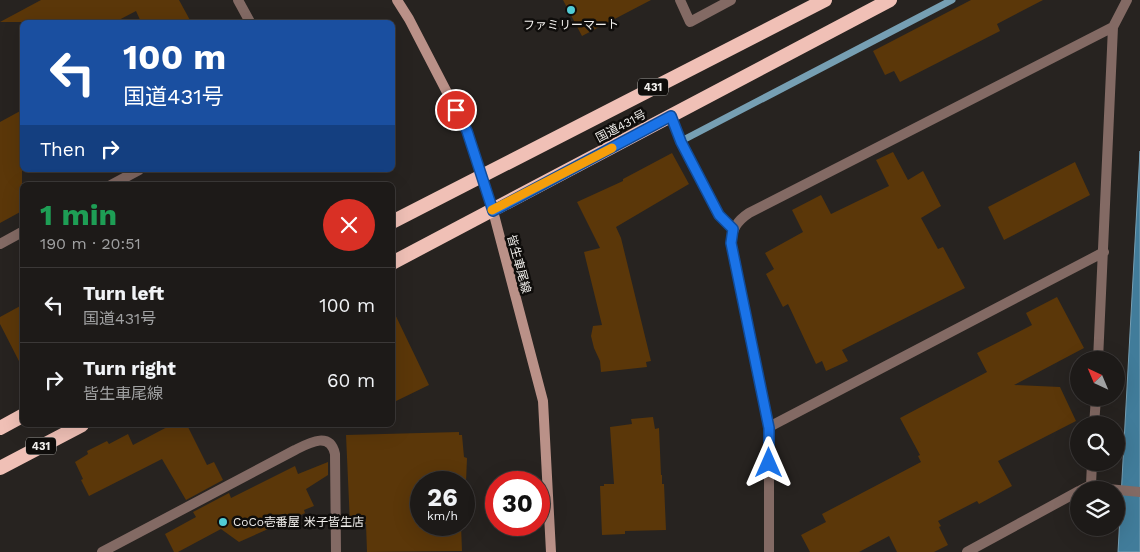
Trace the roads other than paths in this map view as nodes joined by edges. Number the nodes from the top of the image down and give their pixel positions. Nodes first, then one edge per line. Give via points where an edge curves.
1 (238, 0) edge
2 (397, 0) edge
3 (680, 0) edge
4 (730, 0) edge
5 (825, 0) edge
6 (890, 0) edge
7 (1127, 0) edge
8 (249, 20) edge
9 (1113, 27) junction
10 (671, 116) junction
11 (136, 172) edge
12 (482, 176) junction
13 (117, 182) edge
14 (493, 211) junction
15 (395, 220) edge
16 (733, 229) junction
17 (20, 233) edge
18 (0, 244) edge
19 (1104, 252) junction
20 (395, 261) edge
21 (1098, 351) edge
22 (20, 417) edge
23 (78, 427) edge
24 (0, 428) edge
25 (769, 428) junction
26 (0, 468) edge
27 (1125, 491) edge
28 (1140, 492) edge
29 (1070, 496) edge
30 (102, 552) edge
31 (336, 552) edge
32 (550, 552) edge
33 (769, 552) edge
34 (967, 552) edge

1 - 8 street
2 - 12 main road, 皆生車尾線 via 467,131
3 - 4 street via 690,22
5 - 12 highway, 国道431号 / 431
6 - 10 highway, 国道431号
7 - 9 street
9 - 16 street via 749,213 740,218
9 - 19 street
10 - 14 highway, 国道431号
10 - 16 street via 719,215
11 - 13 street
12 - 14 main road, 皆生車尾線
12 - 15 highway, 国道431号 / 431
14 - 20 highway, 国道431号
14 - 32 main road, 皆生車尾線 via 543,401
16 - 25 street via 731,243
17 - 18 street
19 - 21 street
19 - 25 street
22 - 24 highway
23 - 26 highway, 431
25 - 33 street
27 - 28 street
29 - 34 street
30 - 31 street via 295,450 322,440 334,447 335,454

